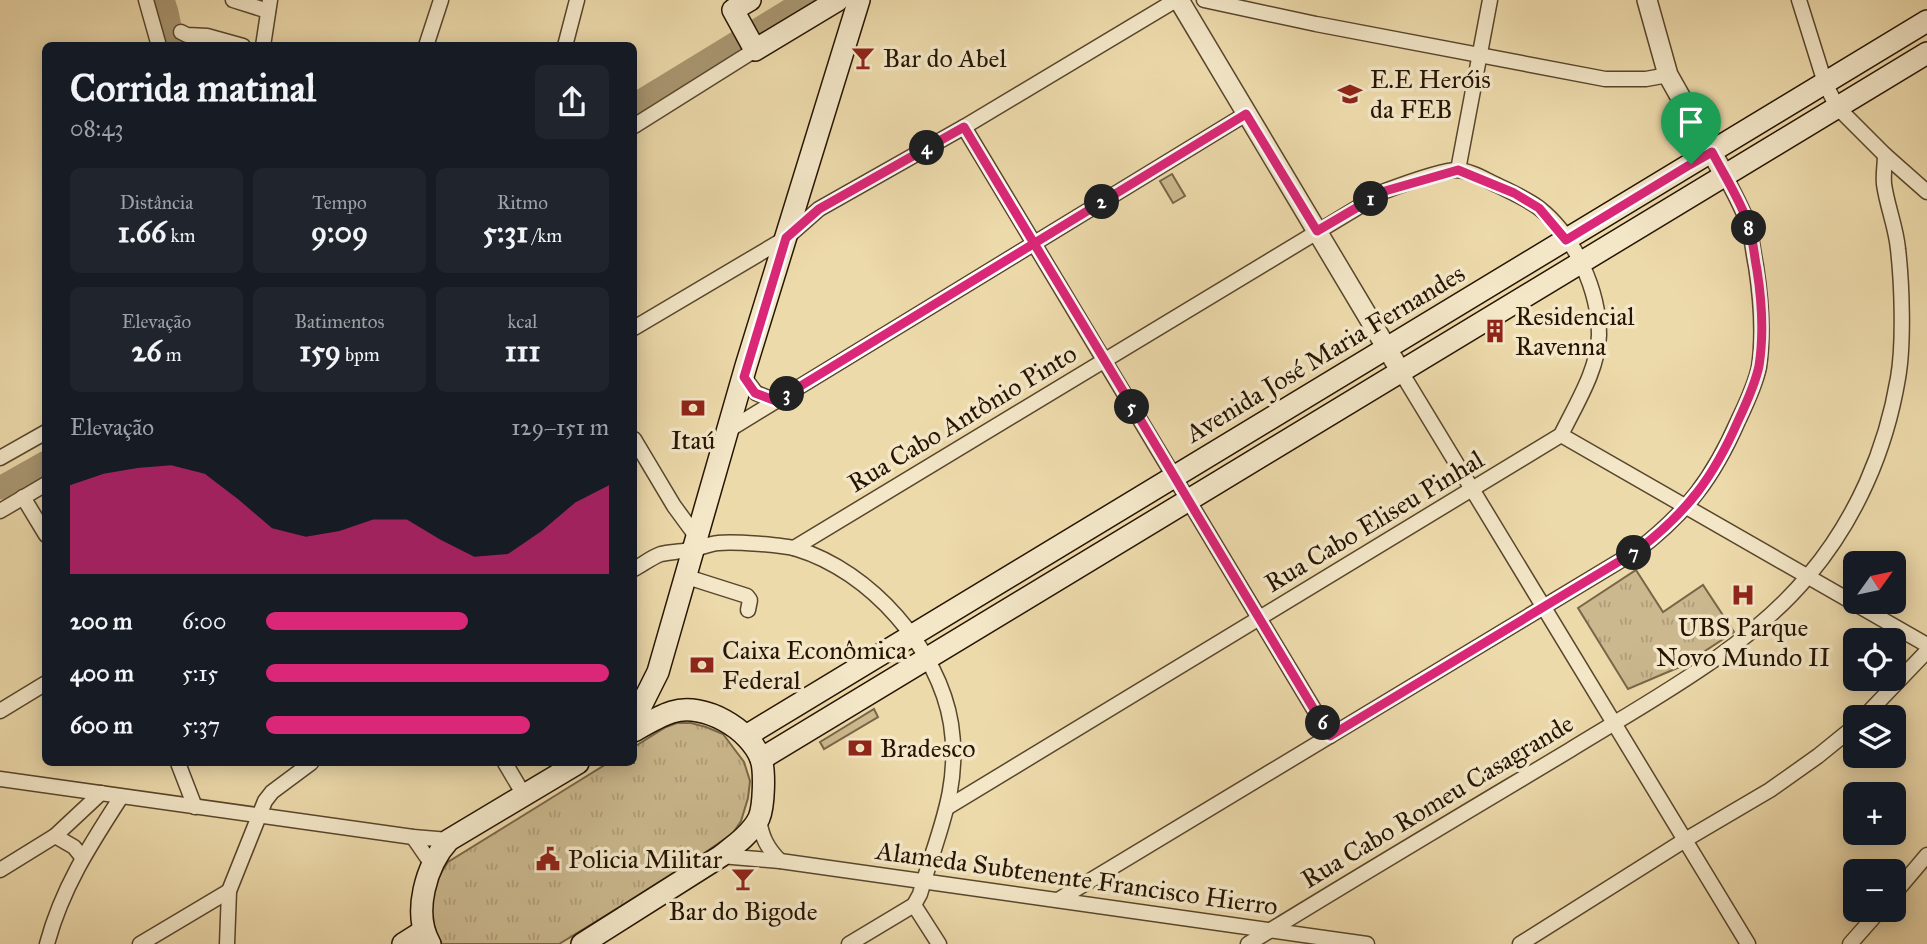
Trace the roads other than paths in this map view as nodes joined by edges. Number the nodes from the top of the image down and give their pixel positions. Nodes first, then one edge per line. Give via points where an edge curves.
1 (146, 0) edge
2 (233, 0) edge
3 (440, 0) edge
4 (578, 0) edge
5 (838, 0) edge
6 (859, 0) edge
7 (1177, 0) edge
8 (1204, 0) edge
9 (1490, 0) edge
10 (1647, 0) edge
11 (1799, 0) edge
12 (269, 5) edge
13 (737, 7) edge
14 (1927, 21) edge
15 (180, 32) dead end
16 (203, 41) edge
17 (158, 42) edge
18 (264, 42) edge
19 (427, 42) edge
20 (566, 42) edge
21 (754, 47) junction
22 (1927, 53) edge
23 (1480, 55) junction
24 (1668, 75) junction
25 (1825, 83) junction
26 (1838, 107) junction
27 (1246, 114) junction
28 (637, 124) edge
29 (964, 127) junction
30 (1712, 152) junction
31 (1885, 155) junction
32 (1458, 170) junction
33 (1725, 176) junction
34 (1927, 192) edge
35 (1317, 231) junction
36 (786, 238) junction
37 (1566, 240) junction
38 (1034, 243) junction
39 (1581, 263) junction
40 (637, 326) edge
41 (1387, 348) junction
42 (1105, 361) junction
43 (1401, 372) junction
44 (744, 377) junction
45 (776, 401) junction
46 (727, 431) junction
47 (42, 434) edge
48 (1561, 435) junction
49 (637, 444) edge
50 (0, 458) edge
51 (1174, 477) junction
52 (42, 486) edge
53 (1473, 490) junction
54 (23, 497) junction
55 (1188, 500) junction
56 (705, 505) junction
57 (674, 506) junction
58 (1686, 508) junction
59 (0, 511) edge
60 (42, 528) edge
61 (694, 543) junction
62 (794, 548) junction
63 (637, 567) edge
64 (684, 576) junction
65 (1808, 576) junction
66 (1544, 607) junction
67 (748, 610) dead end
68 (1260, 619) junction
69 (912, 635) junction
70 (1927, 645) edge
71 (1927, 651) edge
72 (927, 658) junction
73 (658, 672) junction
74 (42, 685) edge
75 (1875, 705) edge
76 (0, 711) edge
77 (674, 711) junction
78 (637, 714) edge
79 (1614, 723) junction
80 (637, 729) edge
81 (746, 736) junction
82 (1330, 736) junction
83 (1843, 736) edge
84 (761, 759) junction
85 (179, 766) edge
86 (307, 766) edge
87 (507, 766) edge
88 (573, 766) edge
89 (0, 779) edge
90 (101, 793) junction
91 (524, 795) junction
92 (121, 797) junction
93 (195, 807) junction
94 (948, 807) junction
95 (259, 815) junction
96 (759, 817) junction
97 (55, 836) junction
98 (413, 837) junction
99 (449, 840) junction
100 (1685, 840) junction
101 (1927, 855) edge
102 (721, 856) junction
103 (82, 857) junction
104 (780, 861) junction
105 (433, 866) junction
106 (0, 870) edge
107 (1906, 880) edge
108 (924, 881) junction
109 (229, 891) junction
110 (1058, 900) junction
111 (914, 905) junction
112 (1869, 922) edge
113 (1269, 931) junction
114 (611, 937) edge
115 (426, 938) edge
116 (47, 944) edge
117 (140, 944) edge
118 (227, 944) edge
119 (403, 944) edge
120 (582, 944) edge
121 (849, 944) edge
122 (939, 944) edge
123 (1248, 944) edge
124 (1367, 944) edge
125 (1520, 944) edge
126 (1748, 944) edge
127 (1850, 944) edge

1 - 17 street
2 - 12 street
3 - 19 street
4 - 20 street
5 - 21 main road
6 - 36 main road
7 - 27 street
7 - 29 street
8 - 23 street
9 - 23 street
10 - 24 street
11 - 25 street
12 - 18 street
13 - 21 main road
14 - 25 main road, Avenida José Maria Fernandes
15 - 16 street
21 - 28 street
22 - 26 main road, Avenida José Maria Fernandes
23 - 24 street via 1605,79
23 - 32 street
24 - 30 street
25 - 26 street
25 - 30 main road, Avenida José Maria Fernandes
26 - 31 street
26 - 33 main road, Avenida José Maria Fernandes
27 - 35 street
27 - 38 street
29 - 36 street via 819,209
29 - 38 street
30 - 33 street
30 - 37 main road, Avenida José Maria Fernandes
31 - 34 street
31 - 65 street, Rua Cabo Romeu Casagrande via 1884,184 1898,248 1899,375 1888,425 1862,494 1836,540
32 - 35 street, Rua Cabo Antônio Pinto via 1385,191
32 - 37 street via 1539,208
33 - 39 main road, Avenida José Maria Fernandes
33 - 58 street via 1748,225 1761,298 1762,344 1749,397 1726,449
35 - 41 street
35 - 42 street, Rua Cabo Antônio Pinto
36 - 40 street
36 - 44 main road
37 - 39 street
37 - 41 main road, Avenida José Maria Fernandes
38 - 42 street
38 - 45 street
39 - 43 main road, Avenida José Maria Fernandes
39 - 48 street via 1591,284 1599,338 1592,370
41 - 43 street
41 - 51 main road, Avenida José Maria Fernandes
42 - 51 street
42 - 62 street, Rua Cabo Antônio Pinto
43 - 53 street
43 - 55 main road, Avenida José Maria Fernandes
44 - 45 street via 755,393
44 - 46 main road
45 - 46 street
46 - 56 main road
47 - 50 street
48 - 53 street, Rua Cabo Eliseu Pinhal
48 - 58 street
49 - 57 street
51 - 55 street
51 - 69 main road, Avenida José Maria Fernandes
52 - 54 street
53 - 66 street
53 - 68 street, Rua Cabo Eliseu Pinhal
54 - 59 street
54 - 60 street
55 - 68 street
55 - 72 main road, Avenida José Maria Fernandes
56 - 57 street
56 - 61 main road
57 - 61 street
58 - 65 street
58 - 66 street via 1638,550
61 - 62 street
61 - 63 street
61 - 64 main road
62 - 69 street via 850,575
64 - 67 street via 747,596
64 - 73 main road
65 - 70 street
65 - 79 street, Rua Cabo Romeu Casagrande via 1734,646
66 - 79 street
66 - 82 street
68 - 82 street
68 - 94 street, Rua Cabo Eliseu Pinhal
69 - 72 street
69 - 81 main road, Avenida José Maria Fernandes
71 - 75 street
72 - 84 main road, Avenida José Maria Fernandes
72 - 94 street via 951,724
73 - 77 main road via 658,690
73 - 78 main road
74 - 76 street
77 - 80 main road
77 - 81 main road via 716,716
79 - 100 street
79 - 113 street, Rua Cabo Romeu Casagrande
81 - 84 main road
82 - 110 street
83 - 100 street via 1770,790
84 - 96 main road
85 - 93 street
86 - 95 street via 272,792
87 - 91 street
88 - 91 main road
89 - 90 street
90 - 92 street
90 - 97 street
91 - 99 main road
92 - 93 street
92 - 103 street
93 - 95 street
94 - 108 street
95 - 98 street
95 - 109 street
96 - 102 main road
96 - 104 street via 766,844
97 - 103 street
97 - 106 street
98 - 99 street
98 - 105 street
99 - 105 main road
100 - 125 street
100 - 126 street
101 - 107 street
102 - 104 street, Alameda Subtenente Francisco Hierro
102 - 114 main road
103 - 116 street via 56,911
104 - 108 street, Alameda Subtenente Francisco Hierro
105 - 115 main road via 424,894
108 - 110 street, Alameda Subtenente Francisco Hierro
108 - 111 street
109 - 117 street
109 - 118 street
110 - 113 street, Alameda Subtenente Francisco Hierro
111 - 121 street
111 - 122 street
112 - 127 street
113 - 123 street, Rua Cabo Romeu Casagrande
113 - 124 street, Alameda Subtenente Francisco Hierro
114 - 120 main road
115 - 119 main road

